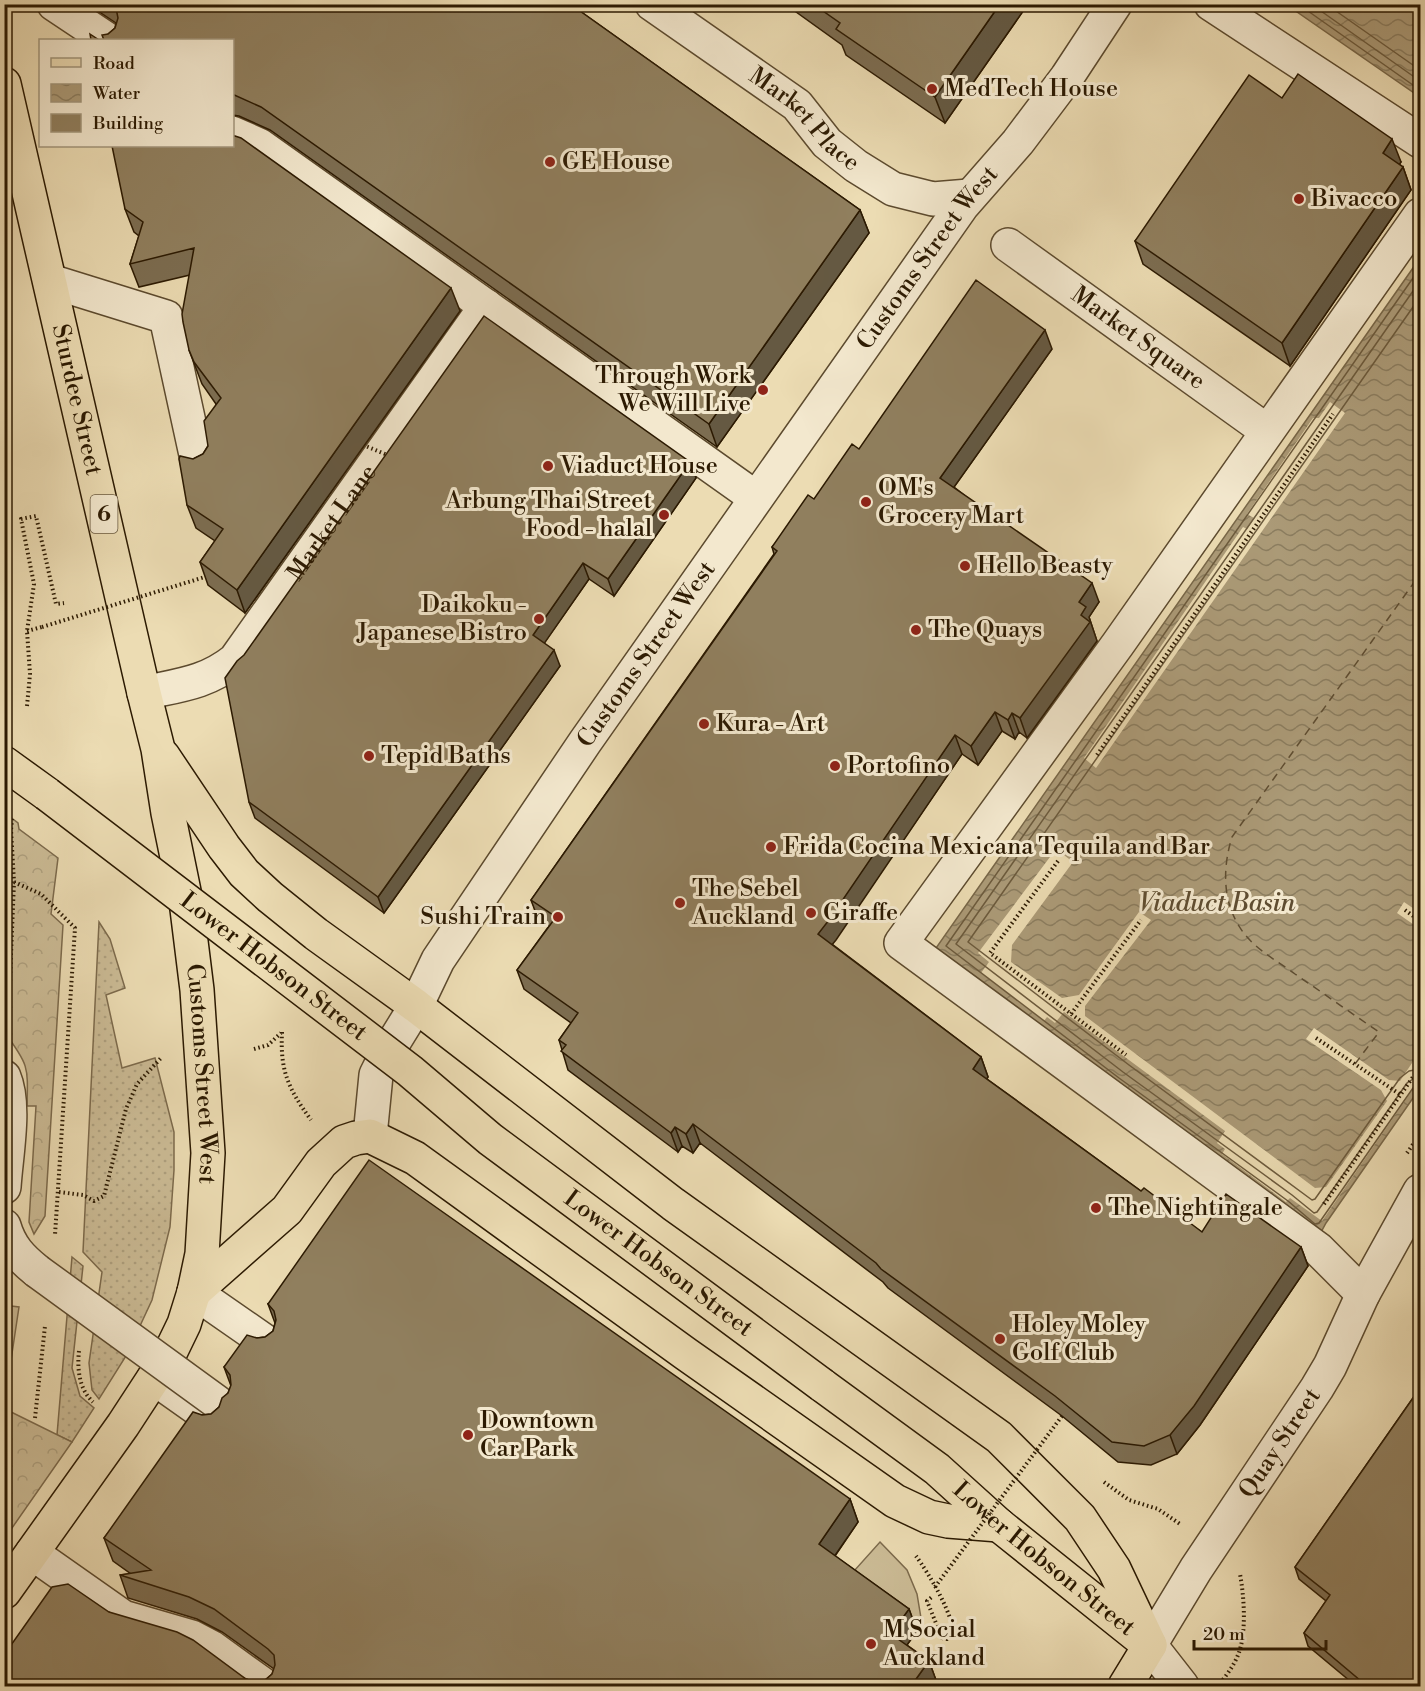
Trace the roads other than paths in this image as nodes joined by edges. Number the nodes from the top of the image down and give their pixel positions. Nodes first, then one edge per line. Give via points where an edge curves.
1 (54, 4) edge
2 (652, 4) edge
3 (1115, 4) edge
4 (1210, 4) edge
5 (106, 39) edge
6 (4, 84) edge
7 (234, 134) edge
8 (1420, 141) edge
9 (969, 196) junction
10 (1420, 215) edge
11 (1008, 245) dead end
12 (50, 281) junction
13 (486, 306) junction
14 (1267, 431) junction
15 (198, 464) edge
16 (756, 498) junction
17 (144, 693) junction
18 (158, 749) junction
19 (4, 763) edge
20 (416, 1006) junction
21 (8, 1091) edge
22 (370, 1136) junction
23 (4, 1186) edge
24 (1420, 1191) edge
25 (4, 1226) edge
26 (194, 1292) junction
27 (1363, 1294) junction
28 (266, 1342) edge
29 (154, 1378) junction
30 (999, 1524) junction
31 (32, 1553) junction
32 (4, 1592) edge
33 (1150, 1645) junction
34 (265, 1686) edge
35 (1125, 1686) edge
36 (1182, 1686) edge

1 - 5 street
2 - 9 street, Market Place via 797,105 827,143 893,189 933,199
3 - 9 street, Customs Street West via 1018,142
4 - 8 street
6 - 12 main road, Sturdee Street / 6
7 - 13 street via 259,145
9 - 16 street, Customs Street West
10 - 14 street
11 - 14 street, Market Square
12 - 15 street via 166,316
12 - 17 main road, Sturdee Street / 6
13 - 16 street
13 - 17 street, Market Lane via 235,660 205,679
14 - 27 street via 901,943 1318,1249
16 - 20 street, Customs Street West via 450,942
17 - 18 main road, Sturdee Street / 6
18 - 20 main road, Lower Hobson Street / 6 via 244,873 316,934
18 - 26 main road, Customs Street West via 186,901 205,1096 208,1153 202,1254
19 - 30 main road, Lower Hobson Street, bridge via 410,1071 490,1140 937,1469
20 - 22 street, Customs Street West via 376,1075
20 - 33 main road, Lower Hobson Street / 6 via 673,1204 999,1437 1086,1526 1114,1569
21 - 23 street
22 - 26 main road via 344,1142 332,1152 287,1210
22 - 30 main road via 415,1158 895,1501 929,1517
24 - 27 street, Quay Street
25 - 29 street, bridge via 13,1249 37,1271 216,1412
26 - 28 street
26 - 29 main road, Customs Street West via 184,1324
27 - 33 street, Quay Street via 1317,1388
29 - 31 main road, Customs Street West
30 - 33 main road, Lower Hobson Street
31 - 32 main road, Customs Street West
31 - 34 street via 123,1617 192,1637
33 - 35 main road, Quay Street
33 - 36 street

